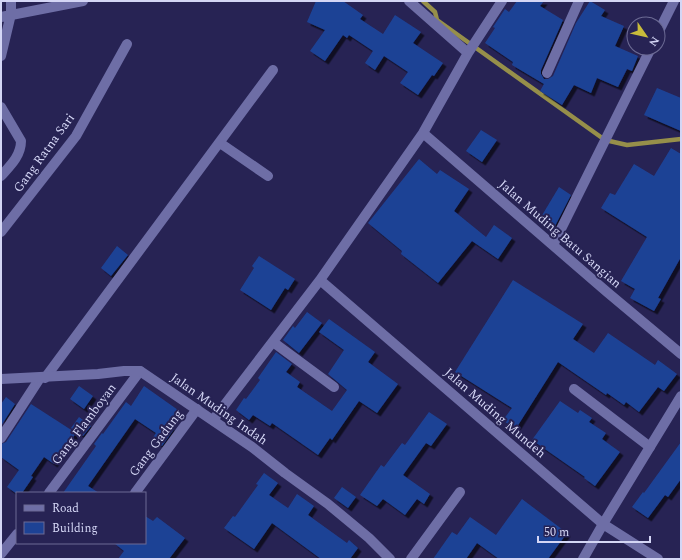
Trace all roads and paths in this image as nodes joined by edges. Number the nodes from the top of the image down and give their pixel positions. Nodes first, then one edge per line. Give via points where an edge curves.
1 (11, 1) edge
2 (83, 1) edge
3 (409, 1) edge
4 (502, 1) edge
5 (579, 1) edge
6 (674, 1) edge
7 (11, 14) junction
8 (1, 17) edge
9 (666, 17) edge
10 (127, 44) dead end
11 (468, 53) junction
12 (1, 56) edge
13 (647, 56) edge
14 (273, 70) dead end
15 (547, 73) dead end
16 (1, 107) edge
17 (423, 133) junction
18 (220, 143) junction
19 (1, 176) edge
20 (268, 176) dead end
21 (1, 232) edge
22 (552, 244) junction
23 (320, 280) junction
24 (273, 342) junction
25 (681, 354) edge
26 (140, 371) junction
27 (42, 378) junction
28 (1, 379) edge
29 (334, 387) dead end
30 (574, 389) dead end
31 (681, 396) edge
32 (197, 409) junction
33 (213, 420) junction
34 (1, 438) edge
35 (650, 447) junction
36 (50, 492) edge
37 (136, 492) edge
38 (460, 492) dead end
39 (603, 524) junction
40 (16, 535) edge
41 (1, 554) edge
42 (390, 559) edge
43 (411, 559) edge
44 (583, 559) edge
45 (658, 559) edge

1 - 7 street
2 - 7 street
3 - 11 street
4 - 11 street
5 - 15 street
6 - 9 street
7 - 8 street
7 - 12 street
10 - 21 street, Gang Ratna Sari via 76,136
11 - 17 street
13 - 22 street
14 - 18 street
16 - 19 street via 21,141 19,153
17 - 22 street, Jalan Muding Batu Sangian
17 - 23 street
18 - 20 street
18 - 27 street
22 - 25 street, Jalan Muding Batu Sangian
23 - 24 street
23 - 39 street, Jalan Muding Mundeh
24 - 29 street
24 - 33 street
26 - 27 street via 124,370
26 - 32 street, Jalan Muding Indah
26 - 36 street, Gang Flamboyan
27 - 28 street
27 - 34 street
30 - 35 street
31 - 35 street
32 - 33 street, Jalan Muding Indah
32 - 37 street, Gang Gadung
33 - 42 street, Jalan Muding Indah via 328,504
35 - 39 street
38 - 43 street
39 - 44 street
39 - 45 street, Jalan Muding Mundeh
40 - 41 street

